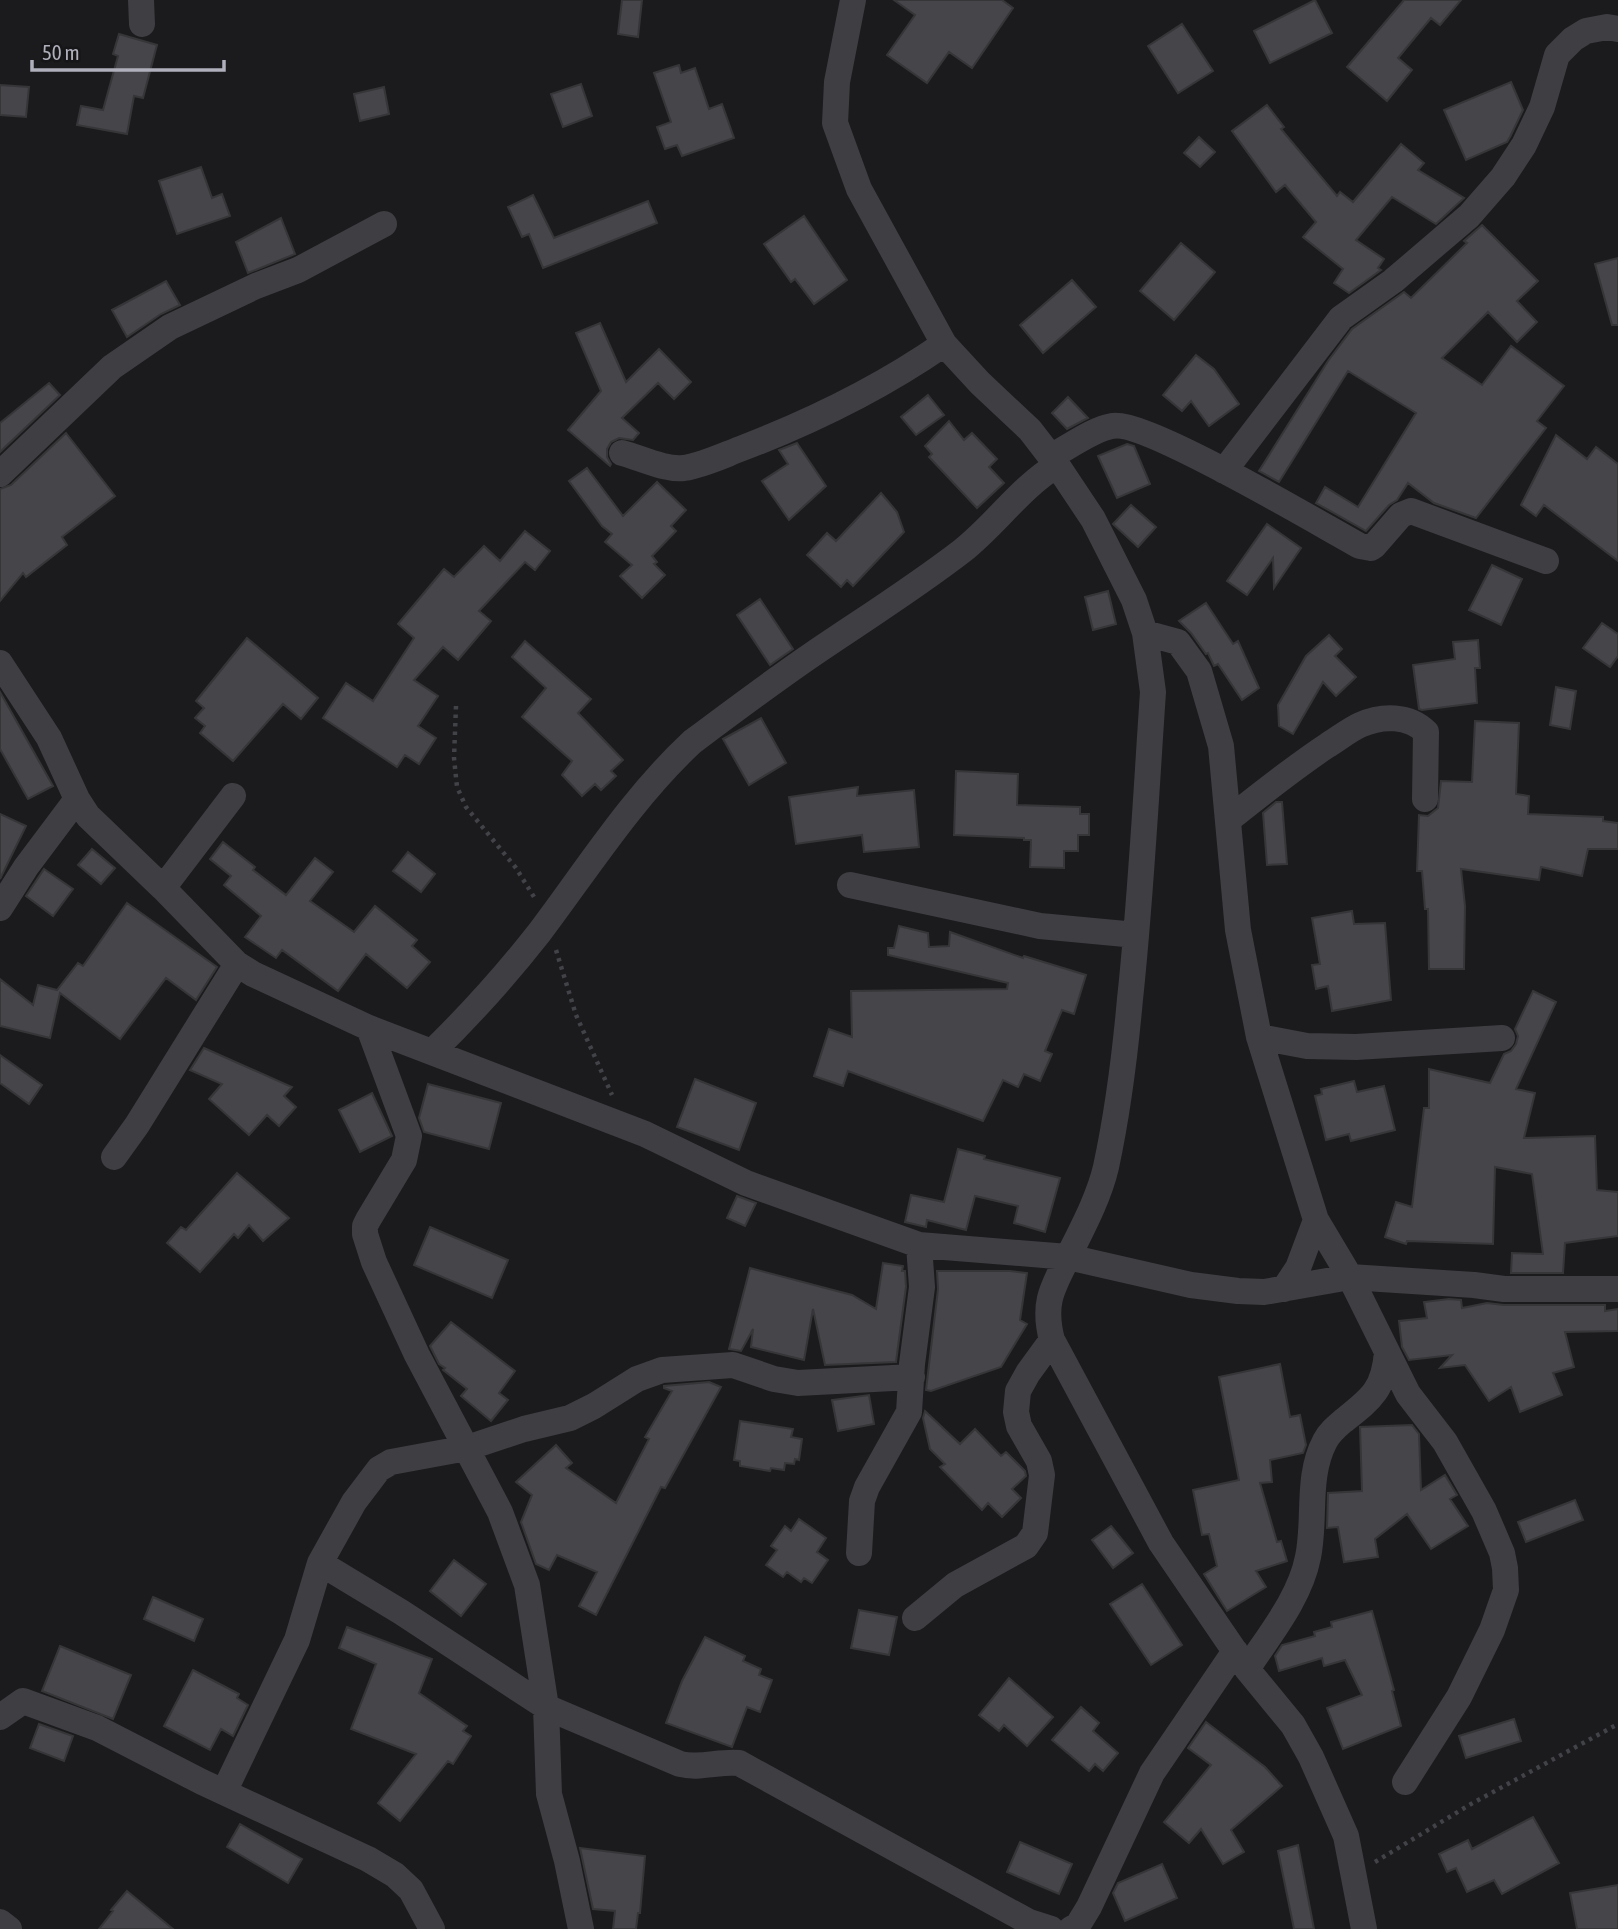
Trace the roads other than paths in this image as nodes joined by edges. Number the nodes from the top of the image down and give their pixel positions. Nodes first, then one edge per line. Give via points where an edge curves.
1 (853, 0) edge
2 (1618, 29) edge
3 (384, 224) dead end
4 (944, 344) junction
5 (622, 453) dead end
6 (1053, 461) junction
7 (1224, 471) junction
8 (0, 474) edge
9 (1546, 561) dead end
10 (1145, 633) junction
11 (0, 663) edge
12 (233, 796) dead end
13 (77, 799) junction
14 (1425, 799) dead end
15 (1228, 820) junction
16 (850, 885) dead end
17 (163, 888) junction
18 (0, 908) edge
19 (1136, 935) junction
20 (237, 964) junction
21 (369, 1028) junction
22 (1259, 1037) junction
23 (1502, 1038) dead end
24 (432, 1052) junction
25 (114, 1157) dead end
26 (1315, 1220) junction
27 (919, 1245) junction
28 (1068, 1257) junction
29 (1350, 1277) junction
30 (1284, 1289) junction
31 (1618, 1289) edge
32 (1052, 1340) junction
33 (1387, 1352) junction
34 (912, 1377) junction
35 (467, 1448) junction
36 (859, 1553) dead end
37 (320, 1563) junction
38 (915, 1618) dead end
39 (1241, 1660) junction
40 (546, 1707) junction
41 (0, 1717) edge
42 (1405, 1782) dead end
43 (224, 1792) junction
44 (0, 1922) edge
45 (9, 1929) edge
46 (432, 1929) edge
47 (581, 1929) edge
48 (1051, 1929) edge
49 (1071, 1929) edge
50 (1364, 1929) edge

1 - 4 street via 837,82 835,123 859,189
2 - 7 street via 1586,31 1557,55 1542,107 1503,177 1459,224 1341,318
3 - 8 street via 159,335 112,367
4 - 5 street via 817,415 703,463 673,467
4 - 6 street via 1030,430
6 - 7 street via 1104,428 1122,425
6 - 10 street via 1112,554
6 - 24 street via 963,550 802,661 664,768 516,961
7 - 9 street via 1360,546 1374,546 1401,515 1411,511
10 - 15 street via 1178,642 1199,671 1221,746
10 - 19 street via 1153,692
11 - 13 street via 49,738
12 - 17 street
13 - 17 street via 110,839
13 - 18 street
14 - 15 street via 1426,732 1417,723 1387,718 1360,724 1292,769
15 - 22 street via 1238,930
16 - 19 street via 1040,926
17 - 20 street
19 - 28 street via 1122,1084 1105,1170
20 - 21 street
20 - 25 street
21 - 24 street
21 - 35 street via 409,1136 404,1160 379,1199 365,1234 416,1355
22 - 23 street via 1307,1046 1356,1047
22 - 26 street
24 - 27 street via 626,1128 746,1183
26 - 29 street
26 - 30 street via 1298,1268
27 - 28 street
27 - 34 street via 922,1287
28 - 30 street via 1191,1285 1238,1291
28 - 32 street via 1050,1295
29 - 30 street
29 - 31 street via 1504,1289
29 - 33 street
32 - 38 street via 1018,1391 1016,1412 1042,1475 1035,1533 1026,1546 955,1585
32 - 39 street via 1161,1543
33 - 39 street via 1378,1390 1325,1440 1311,1495 1303,1581
33 - 42 street via 1408,1394 1445,1442 1484,1511 1502,1553 1506,1579 1492,1630 1459,1697
34 - 35 street via 798,1383 733,1365 662,1370 636,1379 570,1418
34 - 36 street via 909,1412 862,1501
35 - 37 street via 391,1462 379,1469 354,1502
35 - 40 street via 500,1512 527,1585
37 - 40 street
37 - 43 street via 297,1640
39 - 49 street via 1152,1773 1088,1907
39 - 50 street via 1293,1725 1311,1757 1346,1836
40 - 47 street via 549,1794
40 - 48 street via 680,1764 739,1763 1029,1922
41 - 43 street via 18,1703 29,1702 97,1728
43 - 46 street via 395,1875 411,1890
44 - 45 street

